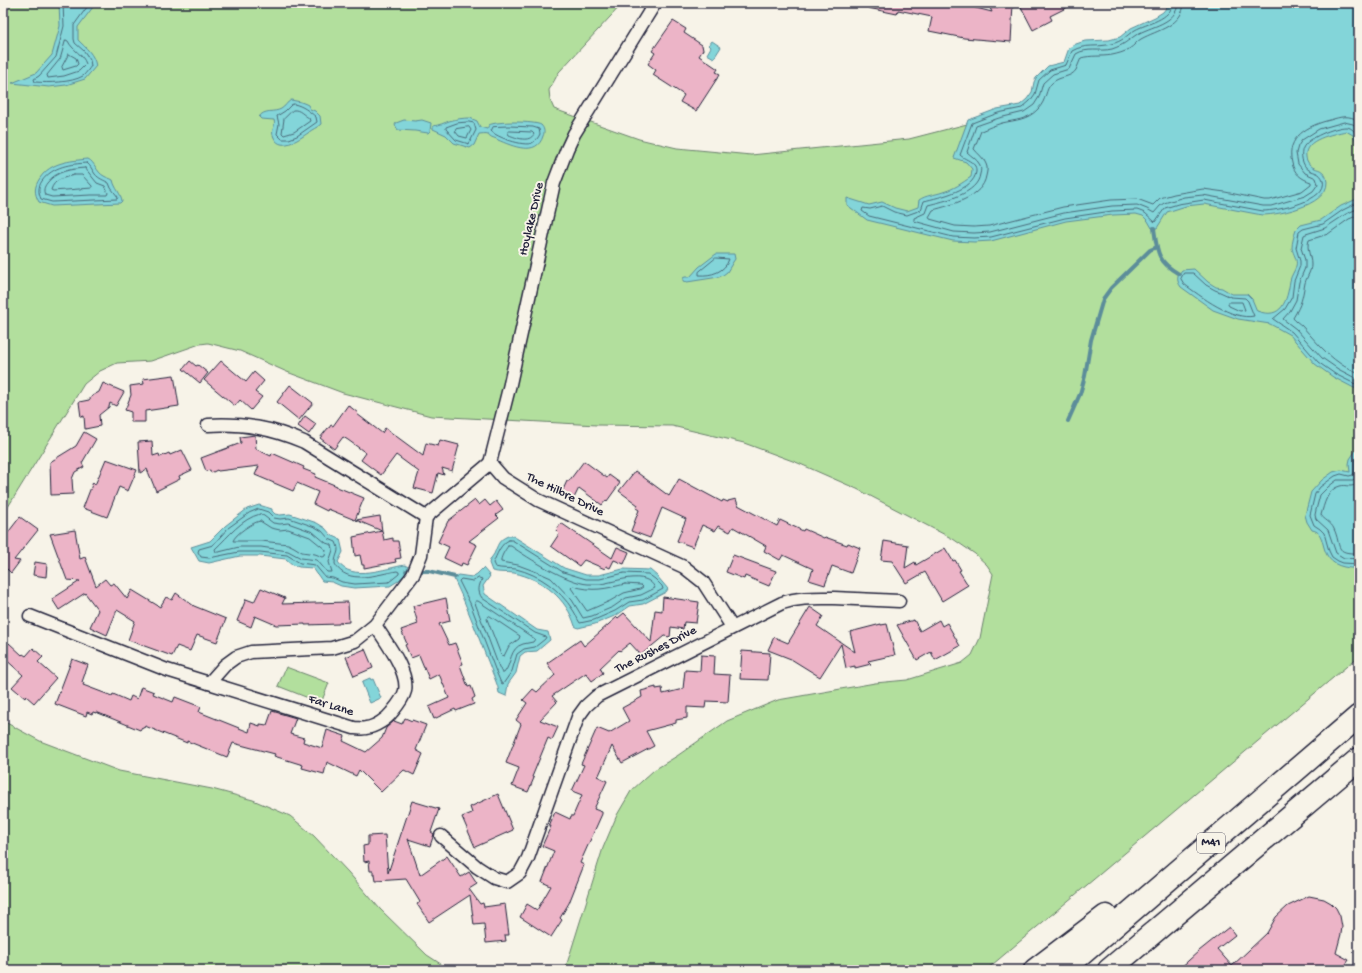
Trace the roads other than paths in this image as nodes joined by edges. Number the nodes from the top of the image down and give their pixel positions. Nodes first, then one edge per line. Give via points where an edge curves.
1 (655, 3) edge
2 (208, 425) dead end
3 (490, 463) junction
4 (426, 516) junction
5 (899, 601) dead end
6 (30, 616) dead end
7 (375, 625) junction
8 (732, 627) junction
9 (209, 683) junction
10 (1359, 716) edge
11 (1359, 760) edge
12 (1288, 777) junction
13 (441, 836) dead end
14 (1246, 855) junction
15 (1035, 970) edge
16 (1064, 970) edge
17 (1109, 970) edge
18 (1124, 970) edge

1 - 3 street, Hoylake Drive via 574,134 561,164 554,184
2 - 4 street via 224,424 272,430 304,442
3 - 4 street
3 - 8 street, The Hilbre Drive via 503,478 538,500 684,567 703,582
4 - 7 street via 419,563 413,575
5 - 8 street, The Rushes Drive via 792,599
6 - 9 street, Far Lane via 167,670
7 - 9 street via 355,641 332,648 251,652 236,657
7 - 9 street, Far Lane via 399,663 405,678 405,691 401,701 376,725 354,728
8 - 13 street, The Rushes Drive via 597,696 586,706 578,716 528,858 520,873 507,882 494,878
10 - 12 highway, M41
11 - 14 highway, M41
12 - 15 highway
12 - 16 highway, M41
14 - 17 highway, M41
14 - 18 highway

